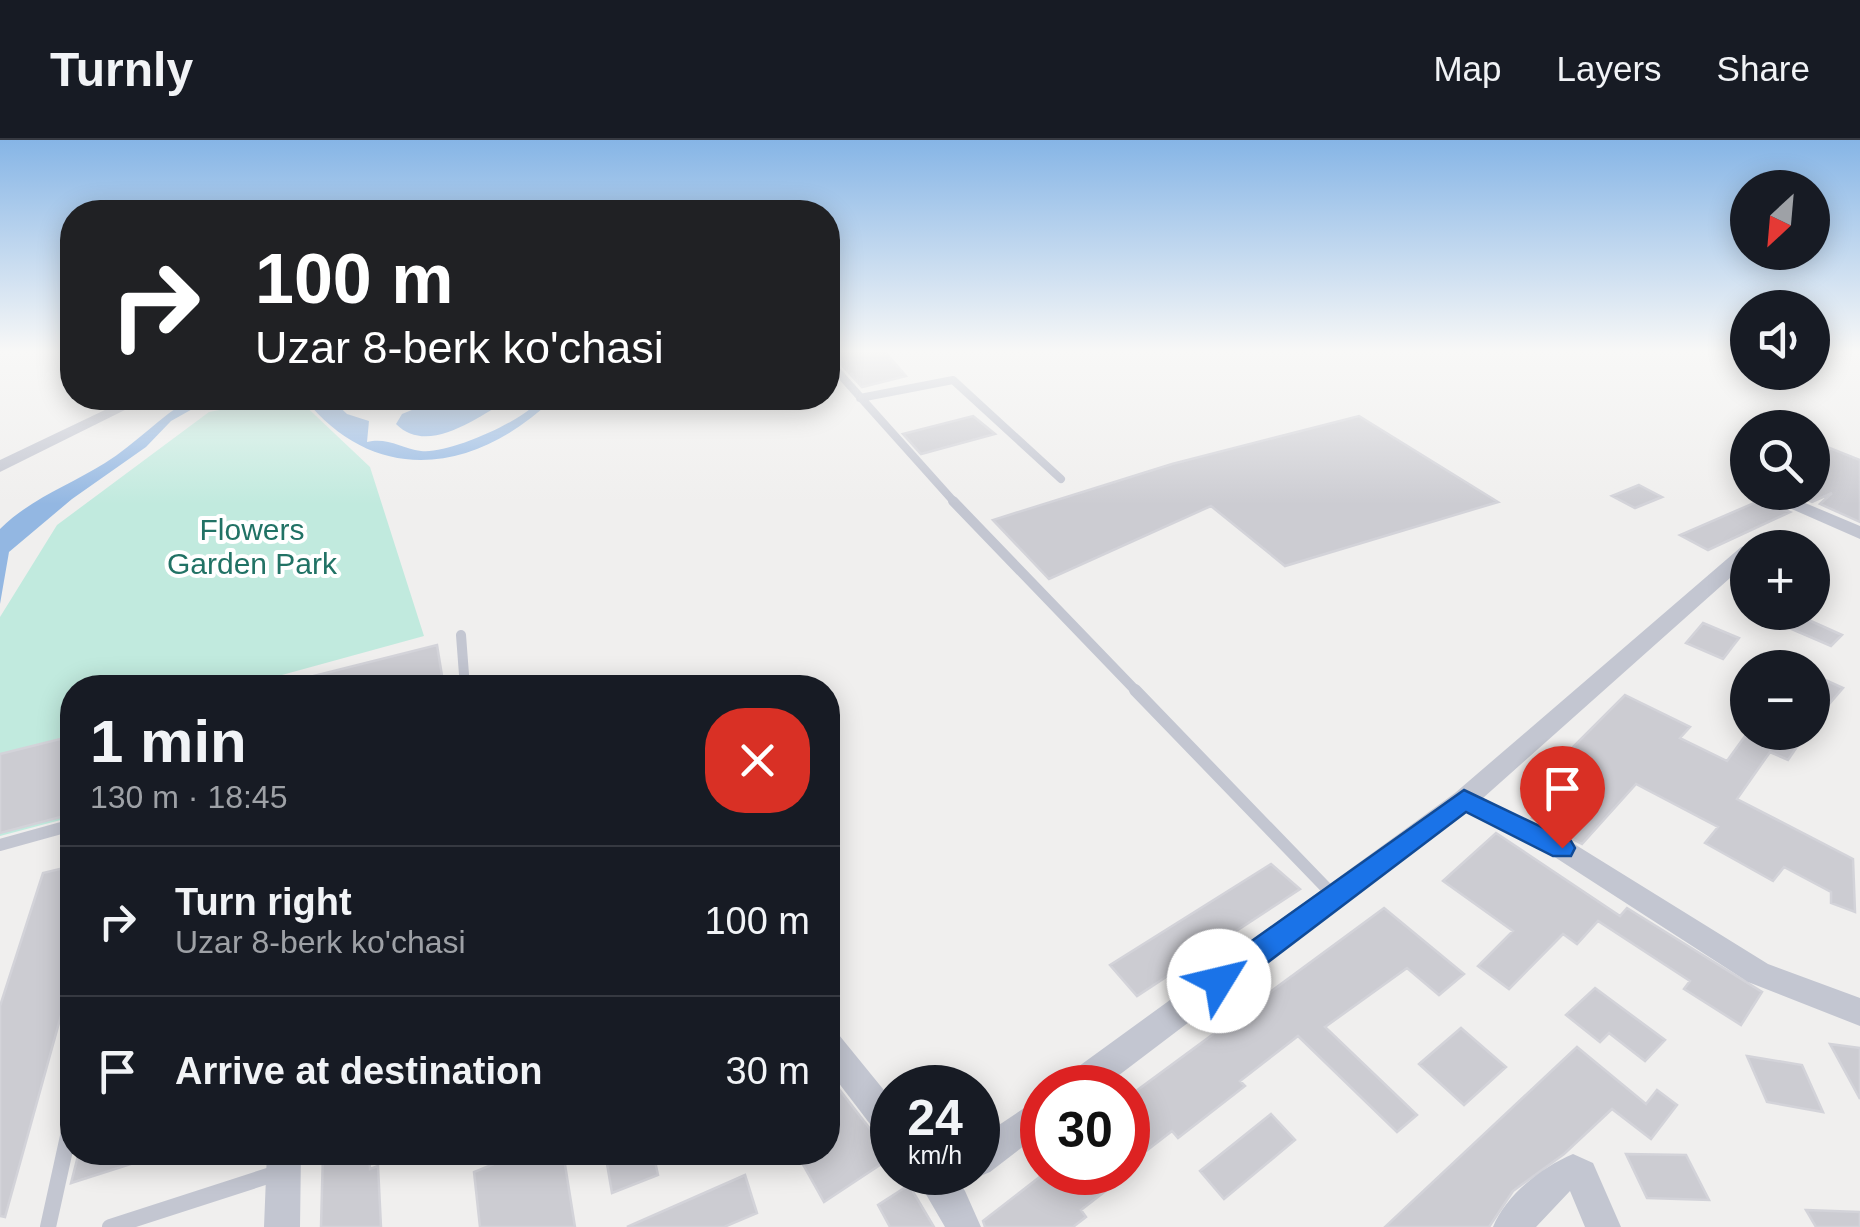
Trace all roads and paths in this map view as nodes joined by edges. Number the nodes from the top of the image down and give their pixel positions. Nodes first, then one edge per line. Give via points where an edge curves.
1 (864, 403) edge
2 (978, 403) edge
3 (116, 410) edge
4 (0, 467) edge
5 (1061, 479) dead end
6 (1805, 510) edge
7 (1860, 533) edge
8 (1730, 566) edge
9 (461, 635) dead end
10 (464, 675) edge
11 (1464, 800) junction
12 (60, 829) edge
13 (0, 845) edge
14 (1334, 896) junction
15 (1860, 1012) edge
16 (840, 1060) edge
17 (1107, 1065) edge
18 (870, 1098) edge
19 (62, 1165) edge
20 (276, 1165) edge
21 (284, 1165) edge
22 (951, 1195) edge
23 (48, 1227) edge
24 (110, 1227) edge
25 (282, 1227) edge
26 (963, 1227) edge
27 (1510, 1227) edge
28 (1603, 1227) edge

1 - 14 lane
2 - 5 lane
3 - 4 street
6 - 7 street
8 - 11 street
9 - 10 lane
11 - 14 street
11 - 15 street via 1562,848 1758,973
12 - 13 lane
14 - 17 street
16 - 18 street
19 - 23 lane
20 - 24 lane
21 - 25 street
22 - 26 street
27 - 28 street via 1572,1171 1581,1175

